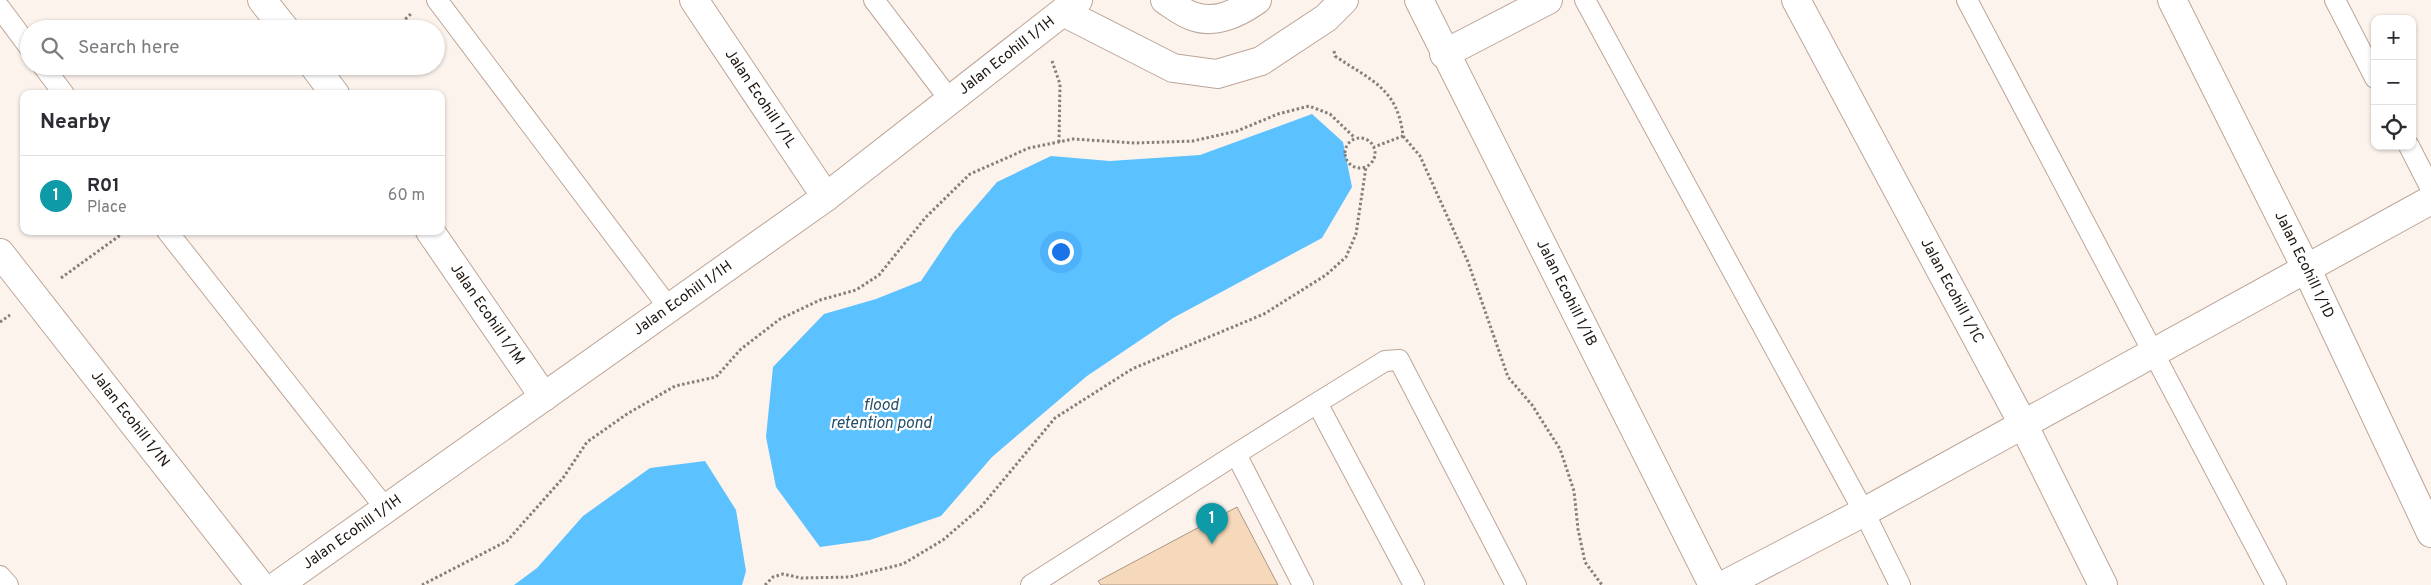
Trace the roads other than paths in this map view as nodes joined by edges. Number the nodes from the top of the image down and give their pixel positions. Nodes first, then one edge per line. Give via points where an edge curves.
1 (262, 0) edge
2 (437, 0) edge
3 (694, 0) edge
4 (874, 0) edge
5 (1165, 0) edge
6 (1257, 0) edge
7 (1344, 0) edge
8 (1419, 0) edge
9 (1548, 0) edge
10 (1585, 0) edge
11 (1796, 0) edge
12 (1967, 0) edge
13 (2172, 0) edge
14 (2335, 0) edge
15 (1071, 6) edge
16 (0, 8) edge
17 (278, 20) edge
18 (20, 35) edge
19 (1444, 54) junction
20 (2371, 70) edge
21 (50, 75) edge
22 (320, 75) edge
23 (61, 90) edge
24 (331, 90) edge
25 (950, 100) junction
26 (2411, 150) edge
27 (2431, 189) edge
28 (826, 197) junction
29 (2431, 200) edge
30 (171, 235) edge
31 (433, 235) edge
32 (0, 253) edge
33 (2307, 270) junction
34 (669, 308) junction
35 (2154, 352) junction
36 (544, 397) junction
37 (1317, 403) junction
38 (2023, 424) junction
39 (1236, 454) junction
40 (386, 509) junction
41 (1864, 512) junction
42 (2431, 533) edge
43 (0, 576) edge
44 (1044, 582) edge
45 (8, 585) edge
46 (260, 585) edge
47 (278, 585) edge
48 (1303, 585) edge
49 (1414, 585) edge
50 (1516, 585) edge
51 (1713, 585) edge
52 (1724, 585) edge
53 (1900, 585) edge
54 (2103, 585) edge
55 (2276, 585) edge

1 - 17 street
2 - 34 lane
3 - 28 street, Jalan Ecohill 1/1L
4 - 25 lane
5 - 6 street via 1192,16 1213,20 1238,13
7 - 15 street via 1326,18 1261,62 1217,74 1173,68
8 - 19 street, Jalan Ecohill 1/1B
9 - 19 street
10 - 41 lane
11 - 38 street, Jalan Ecohill 1/1C
12 - 35 lane
13 - 33 street, Jalan Ecohill 1/1D
14 - 20 lane
15 - 25 street, Jalan Ecohill 1/1H
16 - 18 lane
19 - 51 street, Jalan Ecohill 1/1B
21 - 23 lane
22 - 24 street
25 - 28 street, Jalan Ecohill 1/1H
26 - 27 lane
28 - 34 street, Jalan Ecohill 1/1H
29 - 33 street
30 - 40 lane
31 - 36 street, Jalan Ecohill 1/1M
32 - 46 street, Jalan Ecohill 1/1N
33 - 35 street
33 - 42 street, Jalan Ecohill 1/1D
34 - 36 street, Jalan Ecohill 1/1H
35 - 38 street
35 - 55 lane
36 - 40 street, Jalan Ecohill 1/1H
37 - 39 lane
37 - 49 lane
37 - 50 lane via 1385,360 1399,360
38 - 41 street
38 - 54 street, Jalan Ecohill 1/1C
39 - 44 lane
39 - 48 lane
40 - 47 street, Jalan Ecohill 1/1H
41 - 52 street
41 - 53 lane
43 - 45 lane

